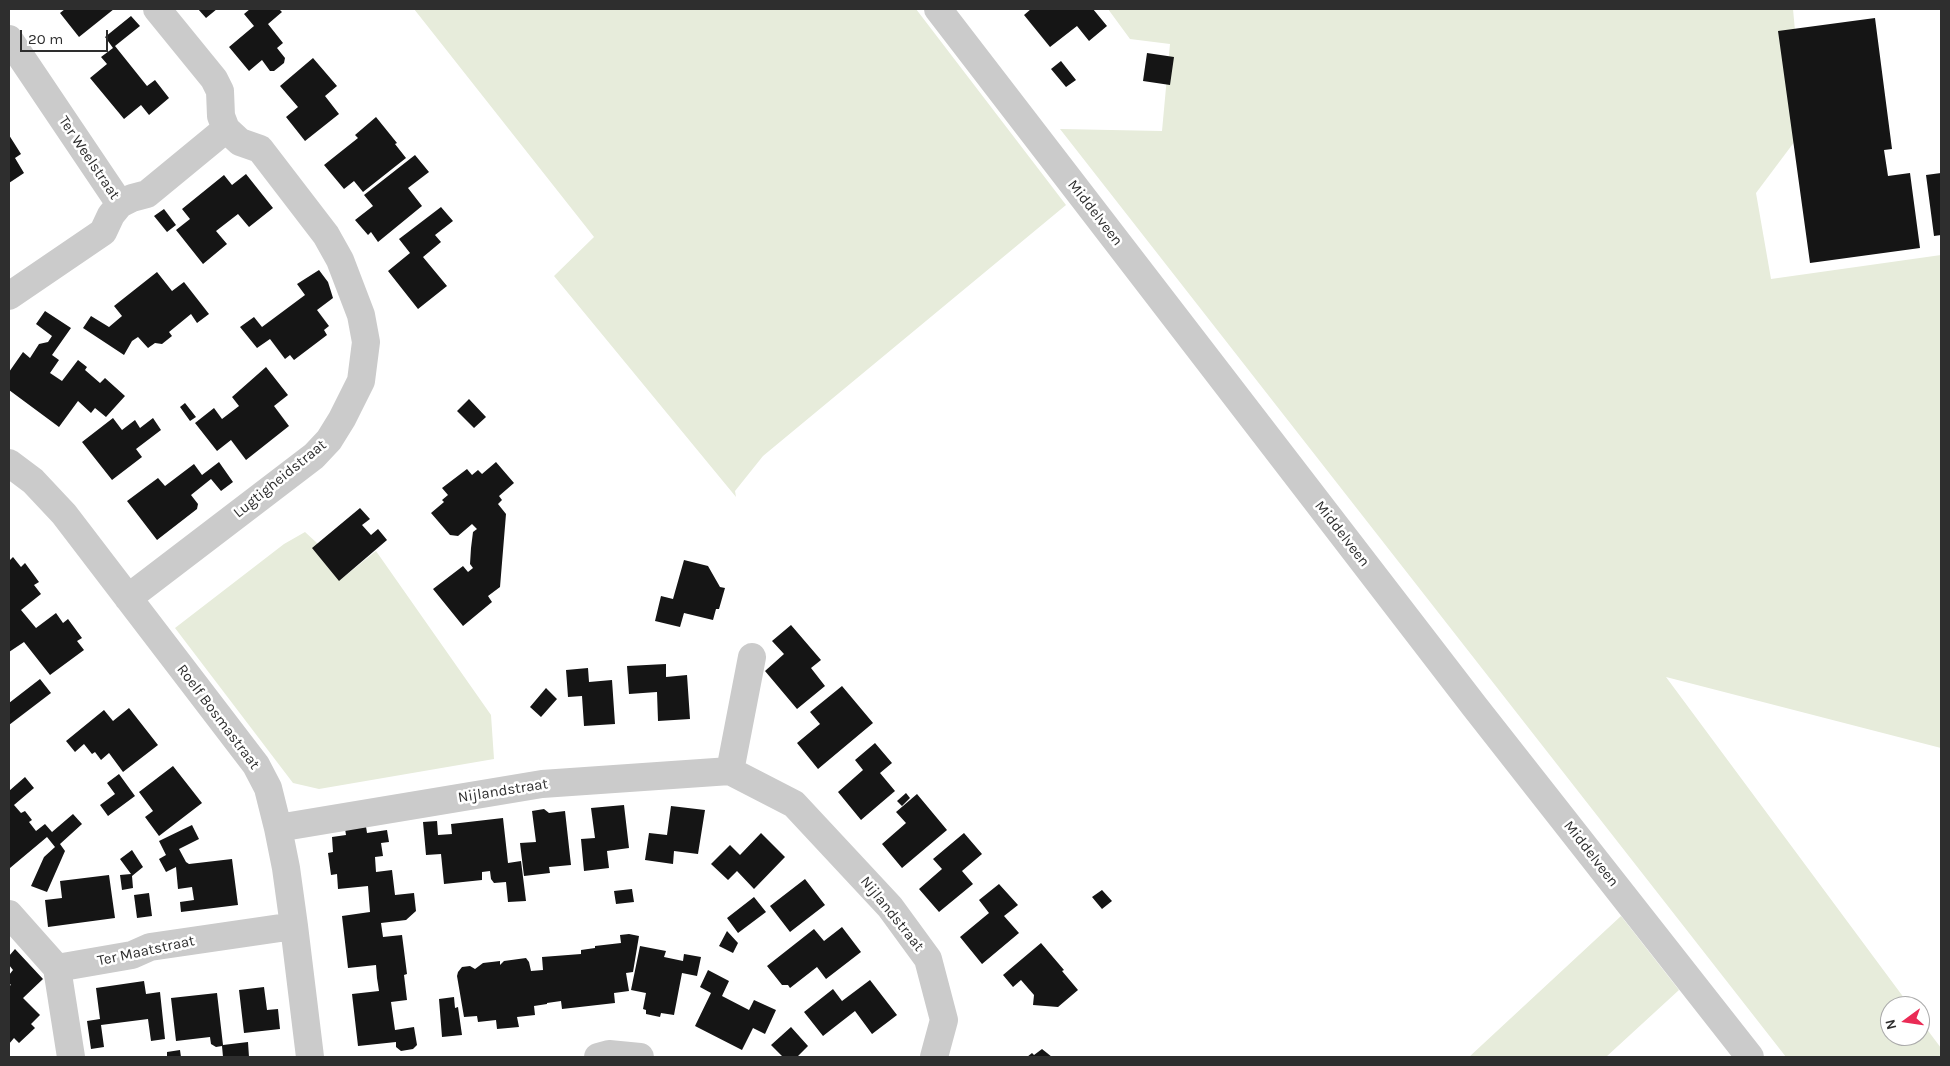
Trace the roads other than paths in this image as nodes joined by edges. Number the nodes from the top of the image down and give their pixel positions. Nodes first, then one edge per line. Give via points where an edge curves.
1 (157, 9) edge
2 (938, 9) edge
3 (9, 40) edge
4 (226, 129) junction
5 (120, 204) junction
6 (9, 296) edge
7 (9, 464) edge
8 (128, 598) junction
9 (752, 657) dead end
10 (730, 771) junction
11 (278, 828) junction
12 (9, 914) edge
13 (294, 926) junction
14 (57, 968) junction
15 (71, 1057) edge
16 (310, 1057) edge
17 (598, 1057) edge
18 (640, 1057) edge
19 (934, 1057) edge
20 (1750, 1057) edge

1 - 4 street via 214,79 220,91 221,116
2 - 20 street, Middelveen via 1463,692
3 - 5 street, Ter Weelstraat
4 - 5 street via 147,194
4 - 8 street, Lugtigheidstraat via 240,142 260,149 326,235 340,260 361,315 366,342 361,381 330,440 314,456
5 - 6 street, Ter Weelstraat via 103,232
7 - 8 street, Roelf Bosmastraat via 33,481 64,514
8 - 11 street, Roelf Bosmastraat via 256,765 268,788
9 - 10 street
10 - 11 street, Nijlandstraat via 542,784
10 - 19 street, Nijlandstraat via 794,804 890,907 928,959 944,1020
11 - 13 street, Roelf Bosmastraat
12 - 14 street
13 - 14 street, Ter Maatstraat via 150,947 132,955
13 - 16 street, Roelf Bosmastraat
14 - 15 street
17 - 18 street via 609,1054

